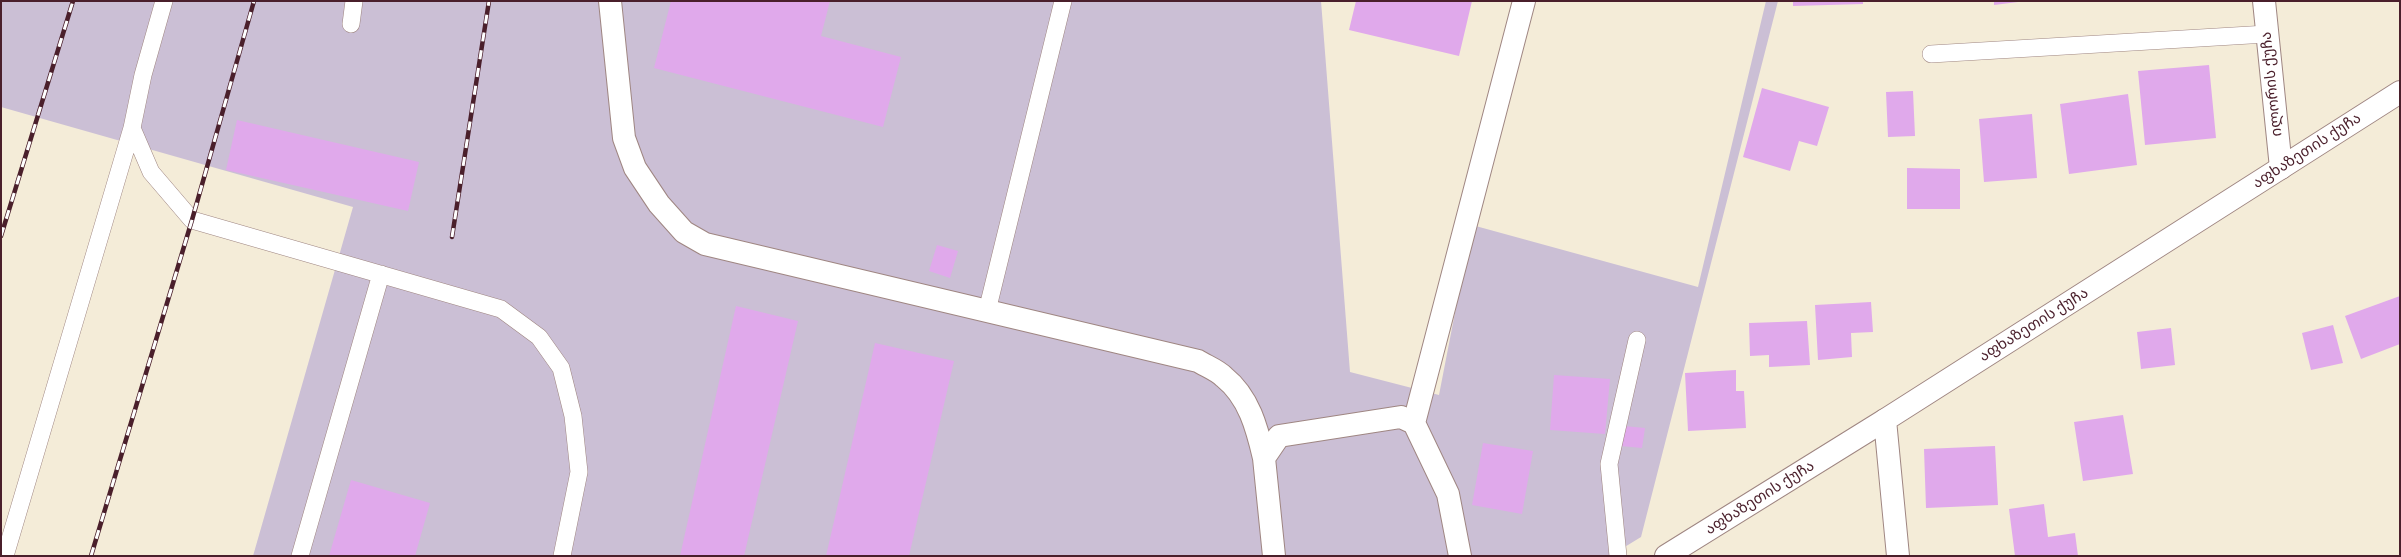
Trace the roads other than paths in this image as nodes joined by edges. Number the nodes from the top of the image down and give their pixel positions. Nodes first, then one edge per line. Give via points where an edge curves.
1 (164, 1) edge
2 (354, 1) edge
3 (610, 1) edge
4 (1063, 1) edge
5 (1524, 1) edge
6 (2264, 1) edge
7 (351, 24) dead end
8 (2267, 34) junction
9 (1931, 54) dead end
10 (2400, 92) edge
11 (132, 128) junction
12 (2281, 168) junction
13 (381, 274) junction
14 (987, 311) junction
15 (1637, 340) dead end
16 (1885, 420) junction
17 (1414, 423) junction
18 (1264, 458) junction
19 (5, 556) edge
20 (300, 556) edge
21 (562, 556) edge
22 (1274, 556) edge
23 (1460, 556) edge
24 (1618, 556) edge
25 (1666, 556) edge
26 (1898, 556) edge

1 - 11 lane via 143,75
2 - 7 lane
3 - 14 street via 624,138 635,168 659,204 684,232 705,244
4 - 14 lane
5 - 17 street
6 - 8 street, ილორის ქუჩა
8 - 9 lane
8 - 12 street, ილორის ქუჩა
10 - 12 street, აფხაზეთის ქუჩა
11 - 13 lane via 151,172 192,220
11 - 19 lane
12 - 16 street, აფხაზეთის ქუჩა
13 - 20 lane
13 - 21 lane via 501,309 539,337 562,368 573,416 579,472
14 - 18 street via 1198,361 1224,377 1242,398 1256,422
15 - 24 lane via 1609,464
16 - 25 street, აფხაზეთის ქუჩა
16 - 26 street
17 - 18 street via 1401,417 1279,436
17 - 23 street via 1448,494
18 - 22 street

